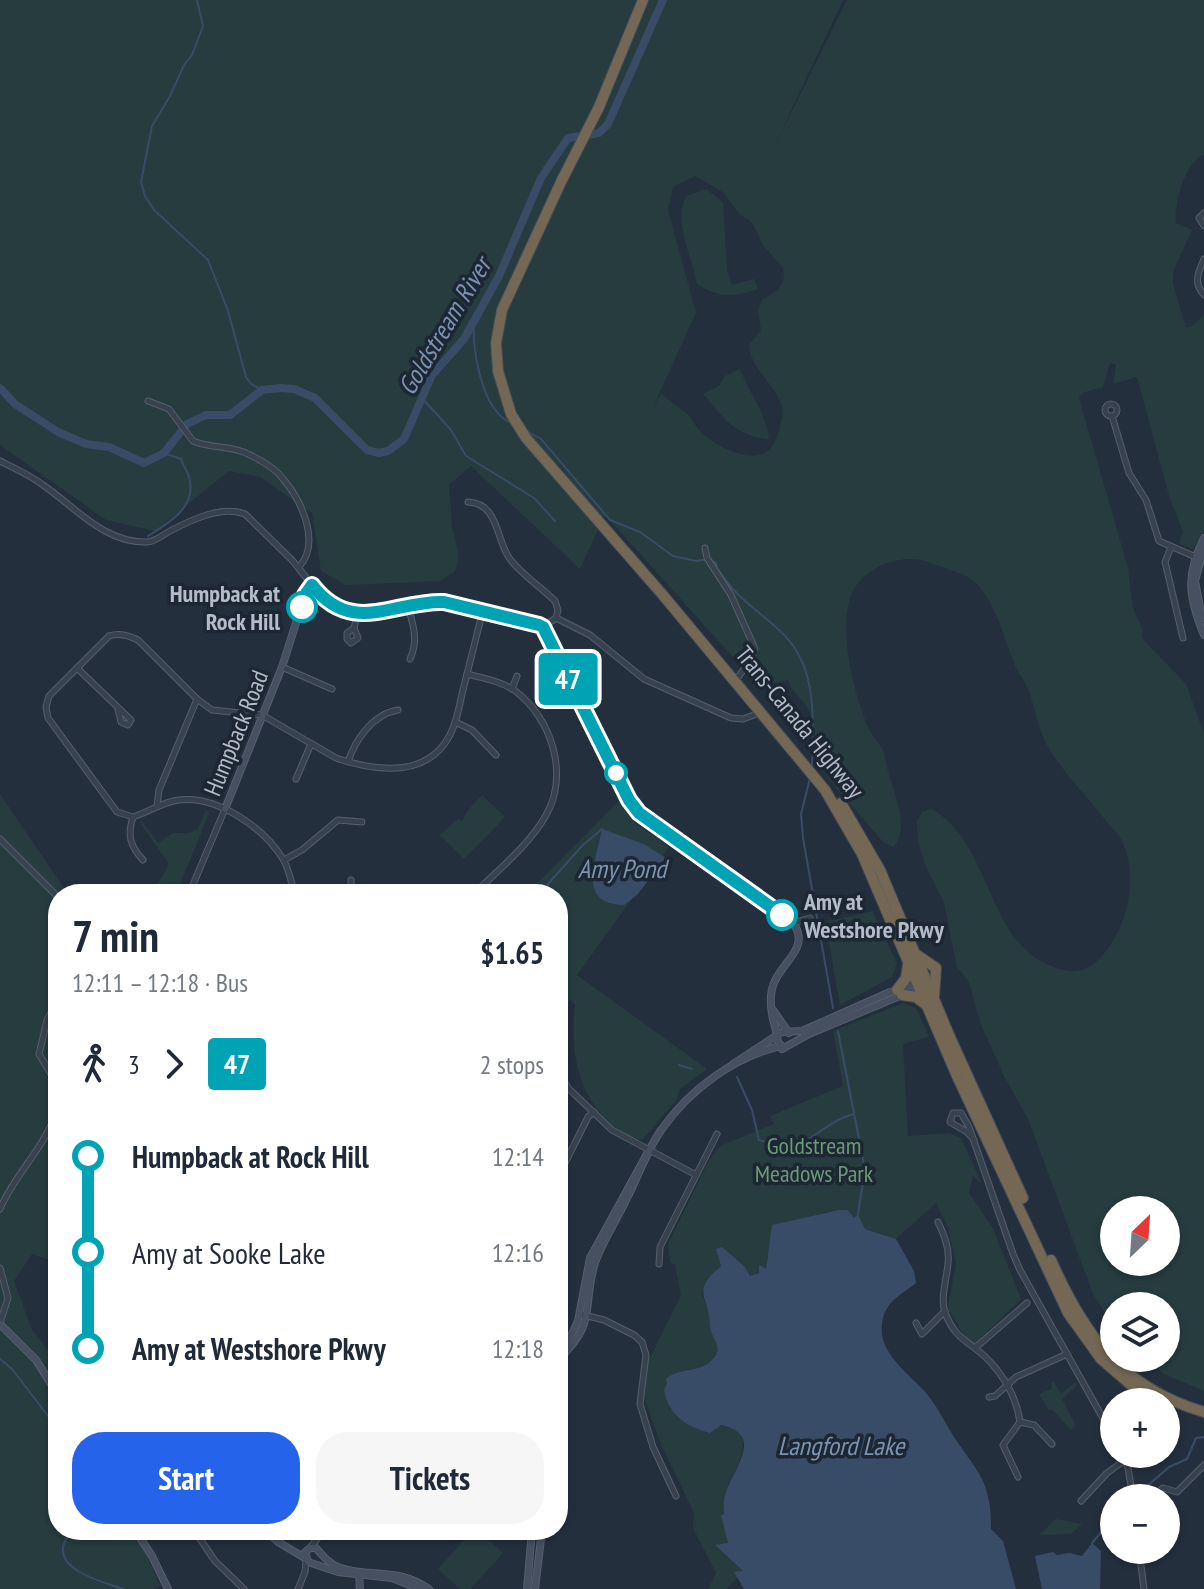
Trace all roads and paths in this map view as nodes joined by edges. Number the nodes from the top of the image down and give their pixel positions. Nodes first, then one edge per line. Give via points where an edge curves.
1 (643, 0) edge
2 (566, 175) junction
3 (1204, 213) edge
4 (1204, 226) edge
5 (1204, 259) edge
6 (1204, 295) edge
7 (148, 401) dead end
8 (1112, 416) dead end
9 (0, 461) edge
10 (468, 502) dead end
11 (1204, 538) edge
12 (1171, 547) junction
13 (705, 548) dead end
14 (1204, 548) edge
15 (1197, 557) junction
16 (299, 567) junction
17 (312, 585) junction
18 (304, 598) junction
19 (323, 598) junction
20 (408, 606) junction
21 (483, 610) junction
22 (358, 612) junction
23 (556, 618) junction
24 (1204, 626) edge
25 (543, 627) junction
26 (354, 628) dead end
27 (1204, 635) edge
28 (1183, 638) dead end
29 (410, 659) dead end
30 (282, 667) junction
31 (77, 668) junction
32 (467, 674) junction
33 (517, 676) dead end
34 (739, 676) junction
35 (332, 689) dead end
36 (512, 689) junction
37 (197, 699) junction
38 (118, 709) dead end
39 (398, 710) dead end
40 (262, 715) junction
41 (754, 715) dead end
42 (455, 722) junction
43 (311, 743) junction
44 (496, 755) dead end
45 (348, 762) junction
46 (808, 767) junction
47 (296, 779) dead end
48 (157, 806) junction
49 (225, 809) junction
50 (133, 817) junction
51 (362, 822) dead end
52 (0, 839) edge
53 (143, 860) dead end
54 (284, 860) junction
55 (351, 880) dead end
56 (193, 884) edge
57 (292, 884) edge
58 (351, 884) edge
59 (484, 884) edge
60 (48, 887) edge
61 (883, 903) junction
62 (810, 918) dead end
63 (793, 923) junction
64 (912, 958) junction
65 (938, 964) junction
66 (921, 982) junction
67 (899, 992) junction
68 (931, 1005) junction
69 (771, 1006) junction
70 (48, 1018) edge
71 (786, 1031) junction
72 (777, 1036) junction
73 (785, 1047) junction
74 (732, 1066) junction
75 (48, 1069) edge
76 (568, 1088) edge
77 (594, 1112) junction
78 (48, 1132) edge
79 (717, 1134) dead end
80 (974, 1140) junction
81 (649, 1152) junction
82 (568, 1153) edge
83 (696, 1175) junction
84 (0, 1209) edge
85 (938, 1222) dead end
86 (659, 1264) dead end
87 (0, 1268) edge
88 (1027, 1303) dead end
89 (945, 1311) junction
90 (583, 1314) junction
91 (0, 1323) edge
92 (916, 1323) dead end
93 (568, 1344) edge
94 (975, 1348) junction
95 (1067, 1354) junction
96 (48, 1378) edge
97 (1008, 1384) junction
98 (1138, 1388) edge
99 (989, 1397) dead end
100 (1180, 1411) edge
101 (1204, 1412) edge
102 (1100, 1413) edge
103 (1204, 1420) edge
104 (1020, 1422) junction
105 (1052, 1444) dead end
106 (1204, 1465) edge
107 (1112, 1468) edge
108 (1018, 1477) dead end
109 (1180, 1489) edge
110 (676, 1496) dead end
111 (1081, 1501) dead end
112 (142, 1540) edge
113 (201, 1540) edge
114 (278, 1540) edge
115 (316, 1540) edge
116 (321, 1540) edge
117 (531, 1540) edge
118 (541, 1540) edge
119 (308, 1549) junction
120 (293, 1551) junction
121 (320, 1554) junction
122 (310, 1562) junction
123 (1141, 1564) edge
124 (360, 1573) junction
125 (168, 1589) edge
126 (244, 1589) edge
127 (298, 1589) edge
128 (360, 1589) edge
129 (420, 1589) edge
130 (429, 1589) edge
131 (527, 1589) edge
132 (535, 1589) edge
133 (1144, 1589) edge

1 - 2 highway, Trans-Canada Highway
2 - 34 highway, Trans-Canada Highway via 505,317 501,347 506,389 538,445
2 - 46 highway, Trans-Canada Highway via 502,310 498,371 511,414
3 - 4 street via 1199,218
5 - 6 street via 1197,278
7 - 16 street via 164,406 197,443 233,447 286,481 306,517 306,556
8 - 12 street via 1157,539
9 - 16 street via 42,484 110,534 134,541 154,541 189,521 235,510
10 - 23 street via 483,507 495,522 508,557 555,601
11 - 15 street
12 - 15 street
12 - 28 street via 1165,562
13 - 34 street via 755,649
14 - 15 street
15 - 24 street via 1195,588
15 - 27 street via 1191,588
16 - 17 street
17 - 18 street, Humpback Road
17 - 19 street
18 - 19 street
18 - 30 street, Humpback Road
19 - 22 street
20 - 21 street via 444,602
20 - 22 street
20 - 29 street via 416,638
21 - 25 street
21 - 32 street
22 - 26 street
23 - 25 street
23 - 41 street via 590,635 656,685 731,718
25 - 63 street via 639,813
30 - 35 street
30 - 40 street, Humpback Road
31 - 37 street via 109,636 128,635
31 - 38 street
31 - 50 street via 49,696 48,718 110,805
32 - 36 street
32 - 42 street
33 - 36 street
34 - 46 highway
34 - 64 highway, Trans-Canada Highway via 850,815 880,870
36 - 59 street via 531,705 551,739 557,765 555,793 534,834
37 - 40 street via 212,710
37 - 48 street
39 - 45 street via 385,712 354,743
40 - 43 street
40 - 49 street, Humpback Road
42 - 44 street via 472,730
42 - 45 street via 446,742 419,765 390,768
43 - 45 street
43 - 47 street
46 - 61 highway, Trans-Canada Highway via 853,836
48 - 49 street via 181,799
48 - 50 street
49 - 54 street via 267,837
49 - 56 street, Humpback Road
50 - 53 street via 130,839
51 - 54 street via 338,820
52 - 60 street
54 - 57 street
55 - 58 street
61 - 64 highway, Trans-Canada Highway
61 - 66 highway
62 - 63 street
63 - 69 street via 800,942 773,986
64 - 65 highway
64 - 66 highway, Trans-Canada Highway
64 - 67 highway
65 - 66 street
65 - 68 highway
66 - 67 street
66 - 68 highway, Trans-Canada Highway
67 - 68 highway
67 - 71 street via 799,1032
67 - 73 street
68 - 98 highway, Trans-Canada Highway via 974,1115 1077,1329 1116,1373
68 - 101 highway, Trans-Canada Highway via 1084,1326 1110,1358 1145,1386
69 - 71 street
69 - 72 street
70 - 75 street via 39,1054
71 - 72 street
71 - 73 street via 794,1039
72 - 73 street
72 - 74 street
73 - 74 street
74 - 81 street via 684,1101
76 - 77 street
77 - 81 street via 617,1134
77 - 82 street
78 - 84 street
79 - 83 street
80 - 80 street via 964,1116 953,1113 950,1122
80 - 95 street via 1020,1270
81 - 83 street
81 - 90 street via 590,1258
83 - 86 street via 660,1247
85 - 89 street via 949,1259
87 - 91 street via 8,1300
88 - 94 street
89 - 92 street via 922,1334
89 - 94 street via 959,1337
90 - 93 street
90 - 110 street via 642,1342 646,1355 640,1404
91 - 96 street
94 - 97 street
95 - 97 street
95 - 102 street
97 - 99 street
97 - 104 street
100 - 103 highway
104 - 105 street via 1034,1425
104 - 108 street via 1003,1445
106 - 109 street
107 - 111 street
112 - 125 street
113 - 126 street
114 - 120 street
115 - 119 street
116 - 121 street
117 - 131 street
118 - 132 street
119 - 120 street
119 - 121 street
119 - 122 street
120 - 122 street
121 - 122 street
121 - 124 street
122 - 124 street
122 - 127 street
123 - 133 street
124 - 128 street
124 - 129 street
124 - 130 street via 399,1575

